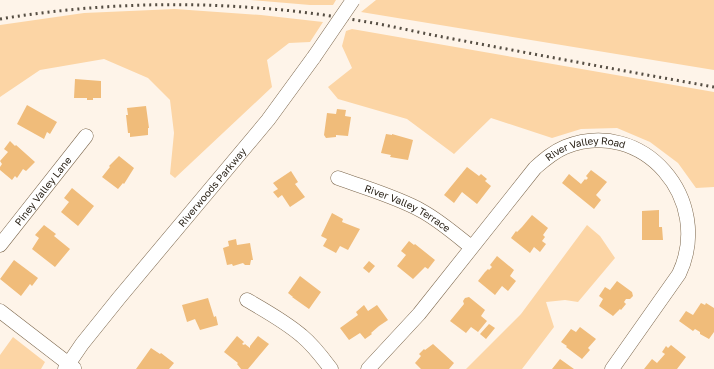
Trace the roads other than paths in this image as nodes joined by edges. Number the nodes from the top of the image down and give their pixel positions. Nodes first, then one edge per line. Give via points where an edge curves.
1 (353, 0) edge
2 (86, 136) dead end
3 (338, 178) dead end
4 (0, 245) edge
5 (471, 247) junction
6 (247, 300) dead end
7 (0, 311) edge
8 (69, 367) edge
9 (331, 369) edge
10 (368, 369) edge
11 (612, 369) edge

1 - 8 street, Riverwoods Parkway, bridge via 263,125 114,304 82,344
2 - 4 street, Piney Valley Lane
3 - 5 street, River Valley Terrace via 421,210
5 - 10 street, River Valley Road via 419,314
5 - 11 street, River Valley Road via 535,168 564,148 588,142 614,142 638,150 657,162 672,177 685,204 690,226 689,245 683,267 674,284
6 - 9 street via 302,336
7 - 8 street

